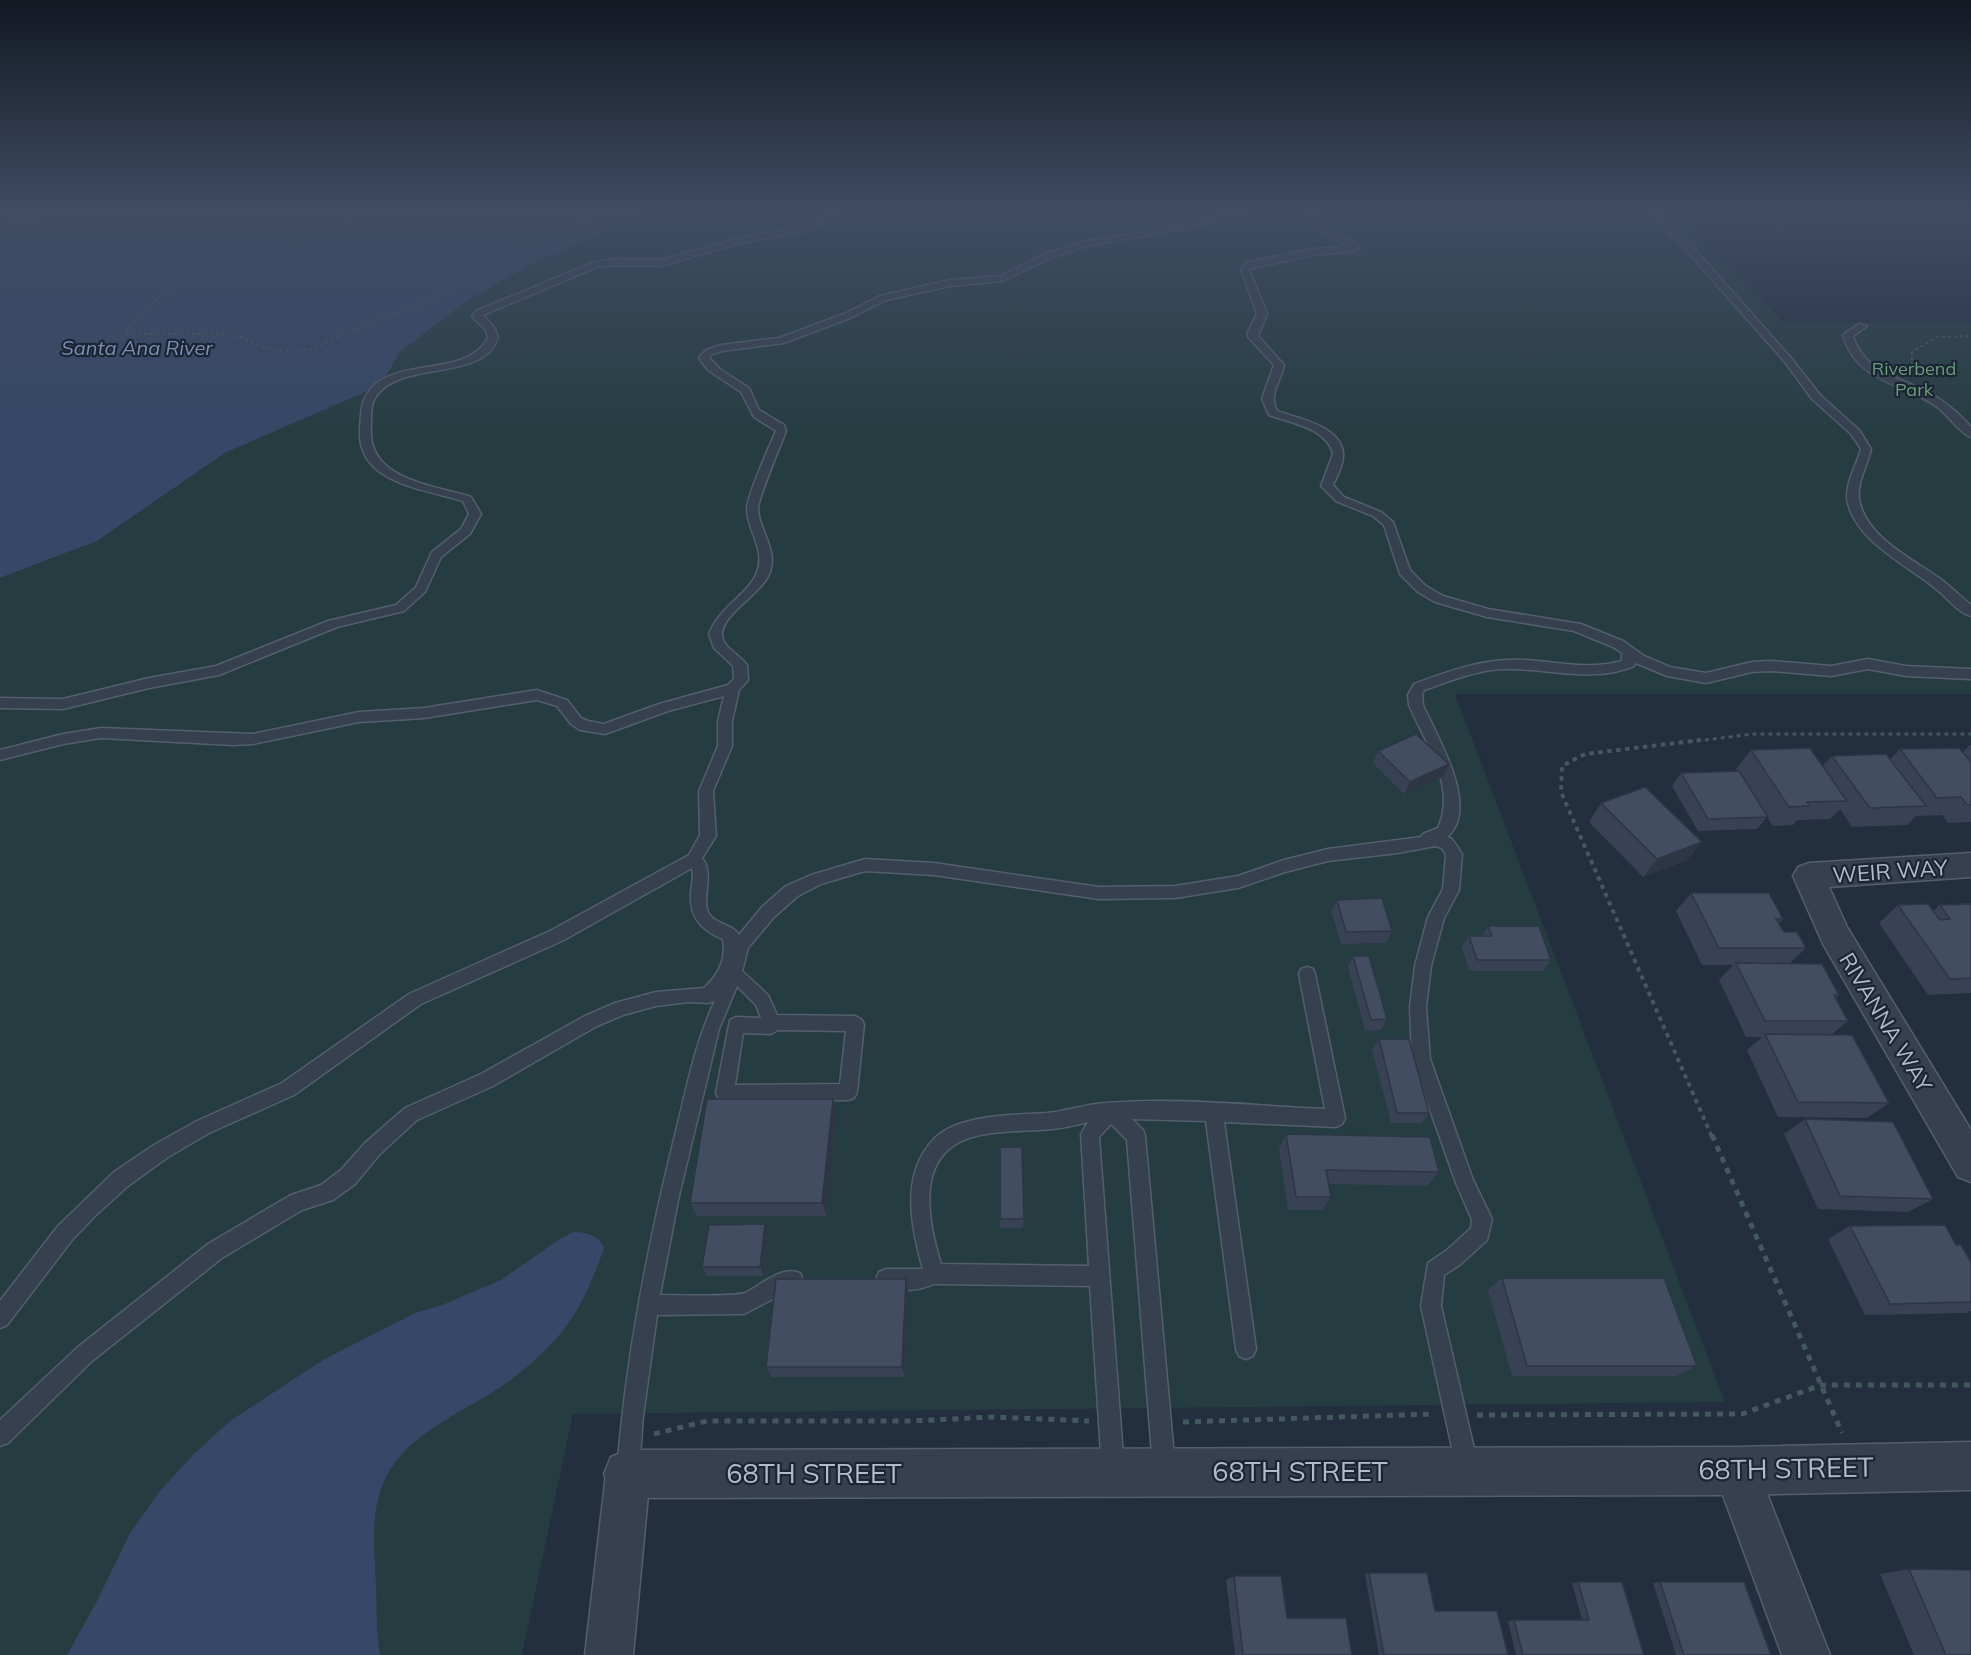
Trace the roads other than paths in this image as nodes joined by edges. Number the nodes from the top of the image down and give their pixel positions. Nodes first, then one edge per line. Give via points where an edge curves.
1 (539, 287) edge
2 (931, 287) edge
3 (1252, 287) edge
4 (1722, 287) edge
5 (1862, 326) dead end
6 (1971, 434) edge
7 (1971, 612) edge
8 (1628, 651) junction
9 (1971, 674) edge
10 (733, 689) junction
11 (0, 703) edge
12 (0, 754) edge
13 (694, 859) junction
14 (1971, 866) edge
15 (1809, 876) joint
16 (734, 951) junction
17 (731, 972) junction
18 (1307, 974) dead end
19 (714, 1003) junction
20 (771, 1022) junction
21 (1110, 1111) junction
22 (1214, 1114) junction
23 (1971, 1164) edge
24 (934, 1274) junction
25 (1099, 1276) junction
26 (817, 1279) edge
27 (864, 1279) edge
28 (648, 1305) junction
29 (0, 1318) edge
30 (1246, 1349) dead end
31 (0, 1435) edge
32 (629, 1457) junction
33 (1971, 1466) edge
34 (1736, 1471) junction
35 (1468, 1472) junction
36 (1113, 1473) junction
37 (1165, 1473) junction
38 (609, 1655) edge
39 (1806, 1655) edge

1 - 11 lane via 479,313 477,317 490,329 493,338 487,351 464,363 398,377 370,398 365,437 375,463 400,478 467,499 475,514 466,531 436,555 421,589 400,608 333,624 219,670 63,704
2 - 10 lane via 883,298 782,341 736,345 709,352 704,358 722,376 744,389 755,411 781,431 752,507 763,539 764,571 718,625 715,634 717,644 740,665 741,680
3 - 8 lane via 1262,314 1253,337 1279,365 1268,392 1273,412 1327,434 1334,442 1337,462 1327,486 1341,499 1377,514 1389,524 1404,571 1422,590 1478,611 1576,627
4 - 7 lane via 1866,449 1853,499 1866,525 1886,546
5 - 6 lane via 1848,335 1850,347 1871,371 1925,396 1960,418
8 - 9 lane via 1667,671 1706,678 1752,667 1831,671 1868,664 1906,671
8 - 16 lane via 1629,663 1622,666 1573,671 1508,664 1465,671 1419,687 1416,705 1451,785 1452,814 1444,832 1428,838 1323,853 1236,878 1173,890 1116,889 938,866 856,864 798,884 759,915
10 - 12 lane via 664,707 605,729 585,726 562,703 537,695 424,713 359,717 252,739 101,733
10 - 13 lane via 724,746 706,791 708,836
13 - 16 lane via 702,868 698,907 702,920 731,935
13 - 29 lane via 556,936 415,999 288,1089 203,1127 161,1151 89,1208
14 - 15 street, WEIR WAY
15 - 23 street, RIVANNA WAY via 1834,934
16 - 17 lane
17 - 19 lane
17 - 20 lane via 763,999
17 - 35 lane via 741,945 768,912 792,891 816,879 866,865 934,869 1099,893 1175,892 1238,882 1328,855 1434,840 1447,843 1454,854 1451,890 1436,917 1423,966 1418,1007 1421,1059 1465,1184 1482,1218 1480,1233 1435,1270 1431,1306
18 - 22 lane via 1336,1118
19 - 28 lane
19 - 31 lane via 689,995 621,1008 486,1080 411,1114 348,1177 326,1193 298,1202 215,1251 86,1354
20 - 20 lane via 771,1026 736,1025 725,1093 848,1092 855,1024
21 - 22 lane
21 - 24 lane via 1000,1124 958,1134 941,1143 924,1168 920,1198 922,1229
21 - 25 lane via 1089,1134
21 - 37 lane via 1136,1136
22 - 30 lane
24 - 25 lane
24 - 27 lane via 922,1279
25 - 36 lane
26 - 28 lane via 786,1281 744,1304
28 - 32 lane
32 - 36 street, 68TH STREET
32 - 38 street
33 - 34 street, 68TH STREET
34 - 35 street, 68TH STREET
34 - 39 street
35 - 37 street, 68TH STREET
36 - 37 street, 68TH STREET

